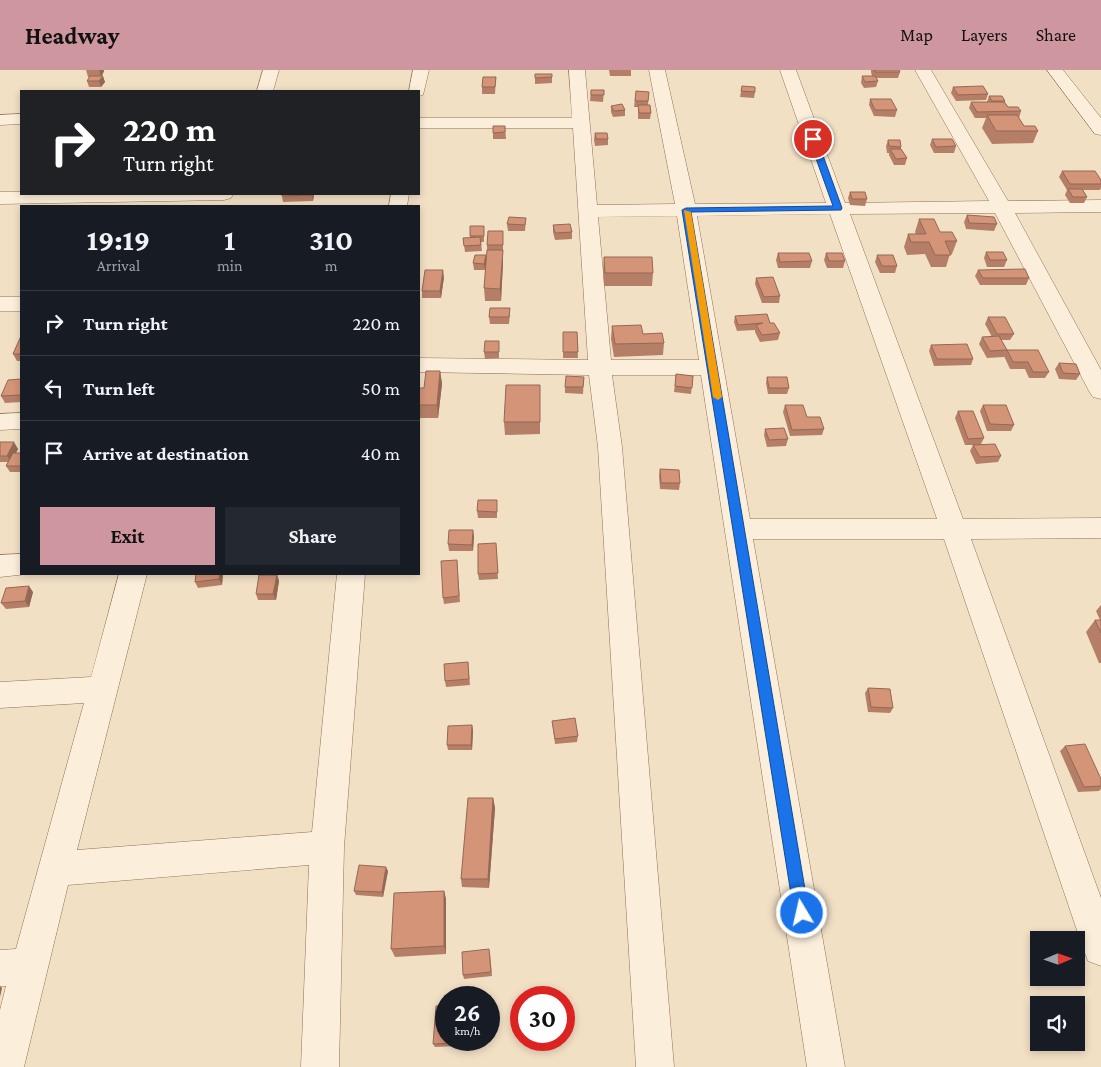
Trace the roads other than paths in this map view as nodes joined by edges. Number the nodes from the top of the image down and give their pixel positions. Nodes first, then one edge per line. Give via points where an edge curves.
1 (271, 70) edge
2 (421, 70) edge
3 (577, 70) edge
4 (658, 70) edge
5 (788, 70) edge
6 (923, 70) edge
7 (1055, 70) edge
8 (265, 90) edge
9 (418, 90) edge
10 (20, 119) edge
11 (0, 120) edge
12 (420, 123) edge
13 (581, 123) junction
14 (1101, 130) edge
15 (168, 195) edge
16 (0, 198) edge
17 (1101, 206) edge
18 (1002, 207) junction
19 (838, 208) junction
20 (686, 210) junction
21 (587, 211) junction
22 (0, 304) edge
23 (20, 304) edge
24 (420, 365) edge
25 (712, 367) junction
26 (600, 368) junction
27 (1101, 391) edge
28 (20, 421) edge
29 (0, 422) edge
30 (1101, 528) edge
31 (740, 529) junction
32 (954, 530) junction
33 (20, 565) edge
34 (0, 566) edge
35 (133, 575) edge
36 (352, 575) edge
37 (103, 689) junction
38 (0, 695) edge
39 (326, 847) junction
40 (55, 869) junction
41 (1101, 948) edge
42 (15, 968) edge
43 (6, 1067) edge
44 (320, 1067) edge
45 (655, 1067) edge
46 (826, 1067) edge

1 - 8 street
2 - 9 street
3 - 13 street
4 - 20 street
5 - 19 street
6 - 18 street
7 - 14 street
10 - 11 street
12 - 13 street
13 - 21 street
15 - 16 street
17 - 18 street
18 - 19 street
18 - 27 street
19 - 20 street
19 - 32 street
20 - 21 street
20 - 25 street
21 - 26 street
22 - 23 street
24 - 26 street
25 - 26 street
25 - 31 street
26 - 45 street via 610,447
28 - 29 street
30 - 32 street
31 - 32 street
31 - 46 street
32 - 41 street
33 - 34 street
35 - 37 street
36 - 39 street
37 - 38 street
37 - 40 street
39 - 40 street
39 - 44 street
40 - 42 street
42 - 43 street

